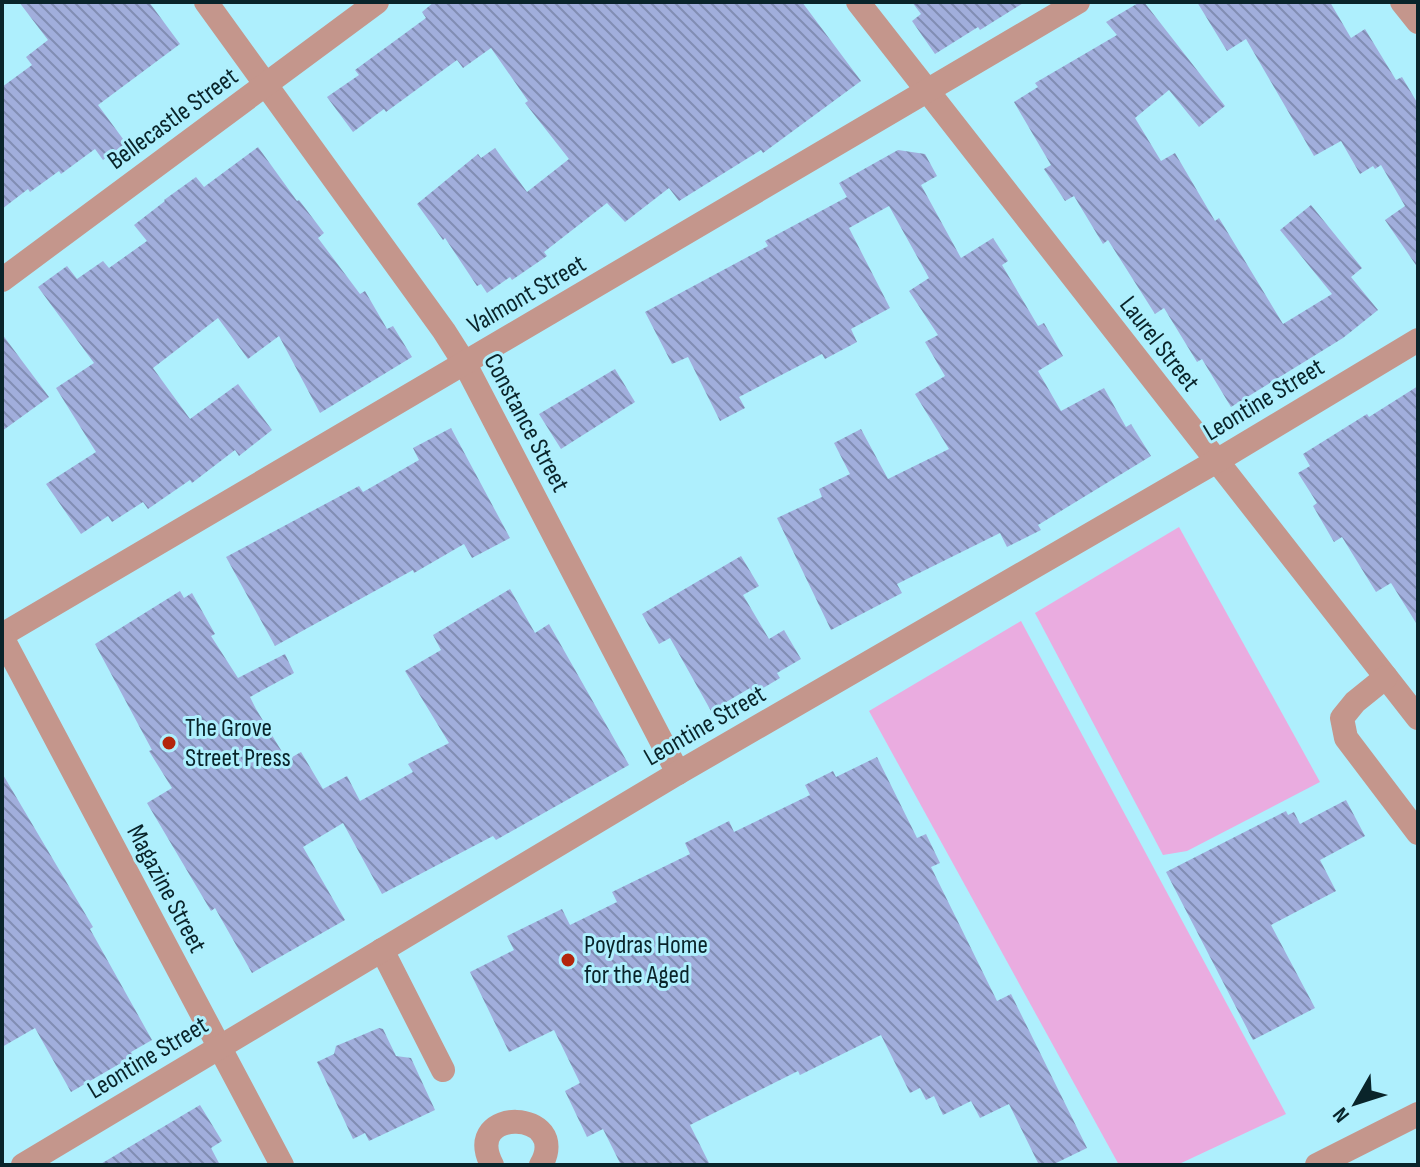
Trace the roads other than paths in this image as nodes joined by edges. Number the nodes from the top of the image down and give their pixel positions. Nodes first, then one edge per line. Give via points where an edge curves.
1 (206, 2) edge
2 (377, 2) edge
3 (858, 2) edge
4 (1078, 2) edge
5 (1402, 2) edge
6 (1418, 22) edge
7 (266, 84) junction
8 (927, 92) junction
9 (2, 280) edge
10 (1418, 340) edge
11 (465, 364) junction
12 (1215, 462) junction
13 (2, 636) edge
14 (1386, 677) junction
15 (1418, 718) edge
16 (678, 773) junction
17 (1416, 830) edge
18 (382, 950) junction
19 (218, 1048) junction
20 (443, 1070) dead end
21 (1418, 1114) edge
22 (23, 1165) edge
23 (282, 1165) edge
24 (492, 1165) edge
25 (541, 1165) edge
26 (1317, 1165) edge

1 - 7 street, Constance Street
2 - 7 street, Bellecastle Street
3 - 8 street, Laurel Street
4 - 8 street, Valmont Street
5 - 6 street
7 - 9 street, Bellecastle Street
7 - 11 street, Constance Street
8 - 11 street, Valmont Street
8 - 12 street, Laurel Street
10 - 12 street, Leontine Street
11 - 13 street, Valmont Street
11 - 16 street, Constance Street
12 - 14 street, Laurel Street
12 - 16 street, Leontine Street
13 - 19 street, Magazine Street
14 - 15 street, Laurel Street
14 - 17 street via 1342,718 1346,738
16 - 18 street, Leontine Street
18 - 19 street, Leontine Street
18 - 20 street
19 - 22 street, Leontine Street
19 - 23 street, Magazine Street
21 - 26 street
24 - 25 street via 487,1151 492,1132 517,1120 541,1133 546,1150

